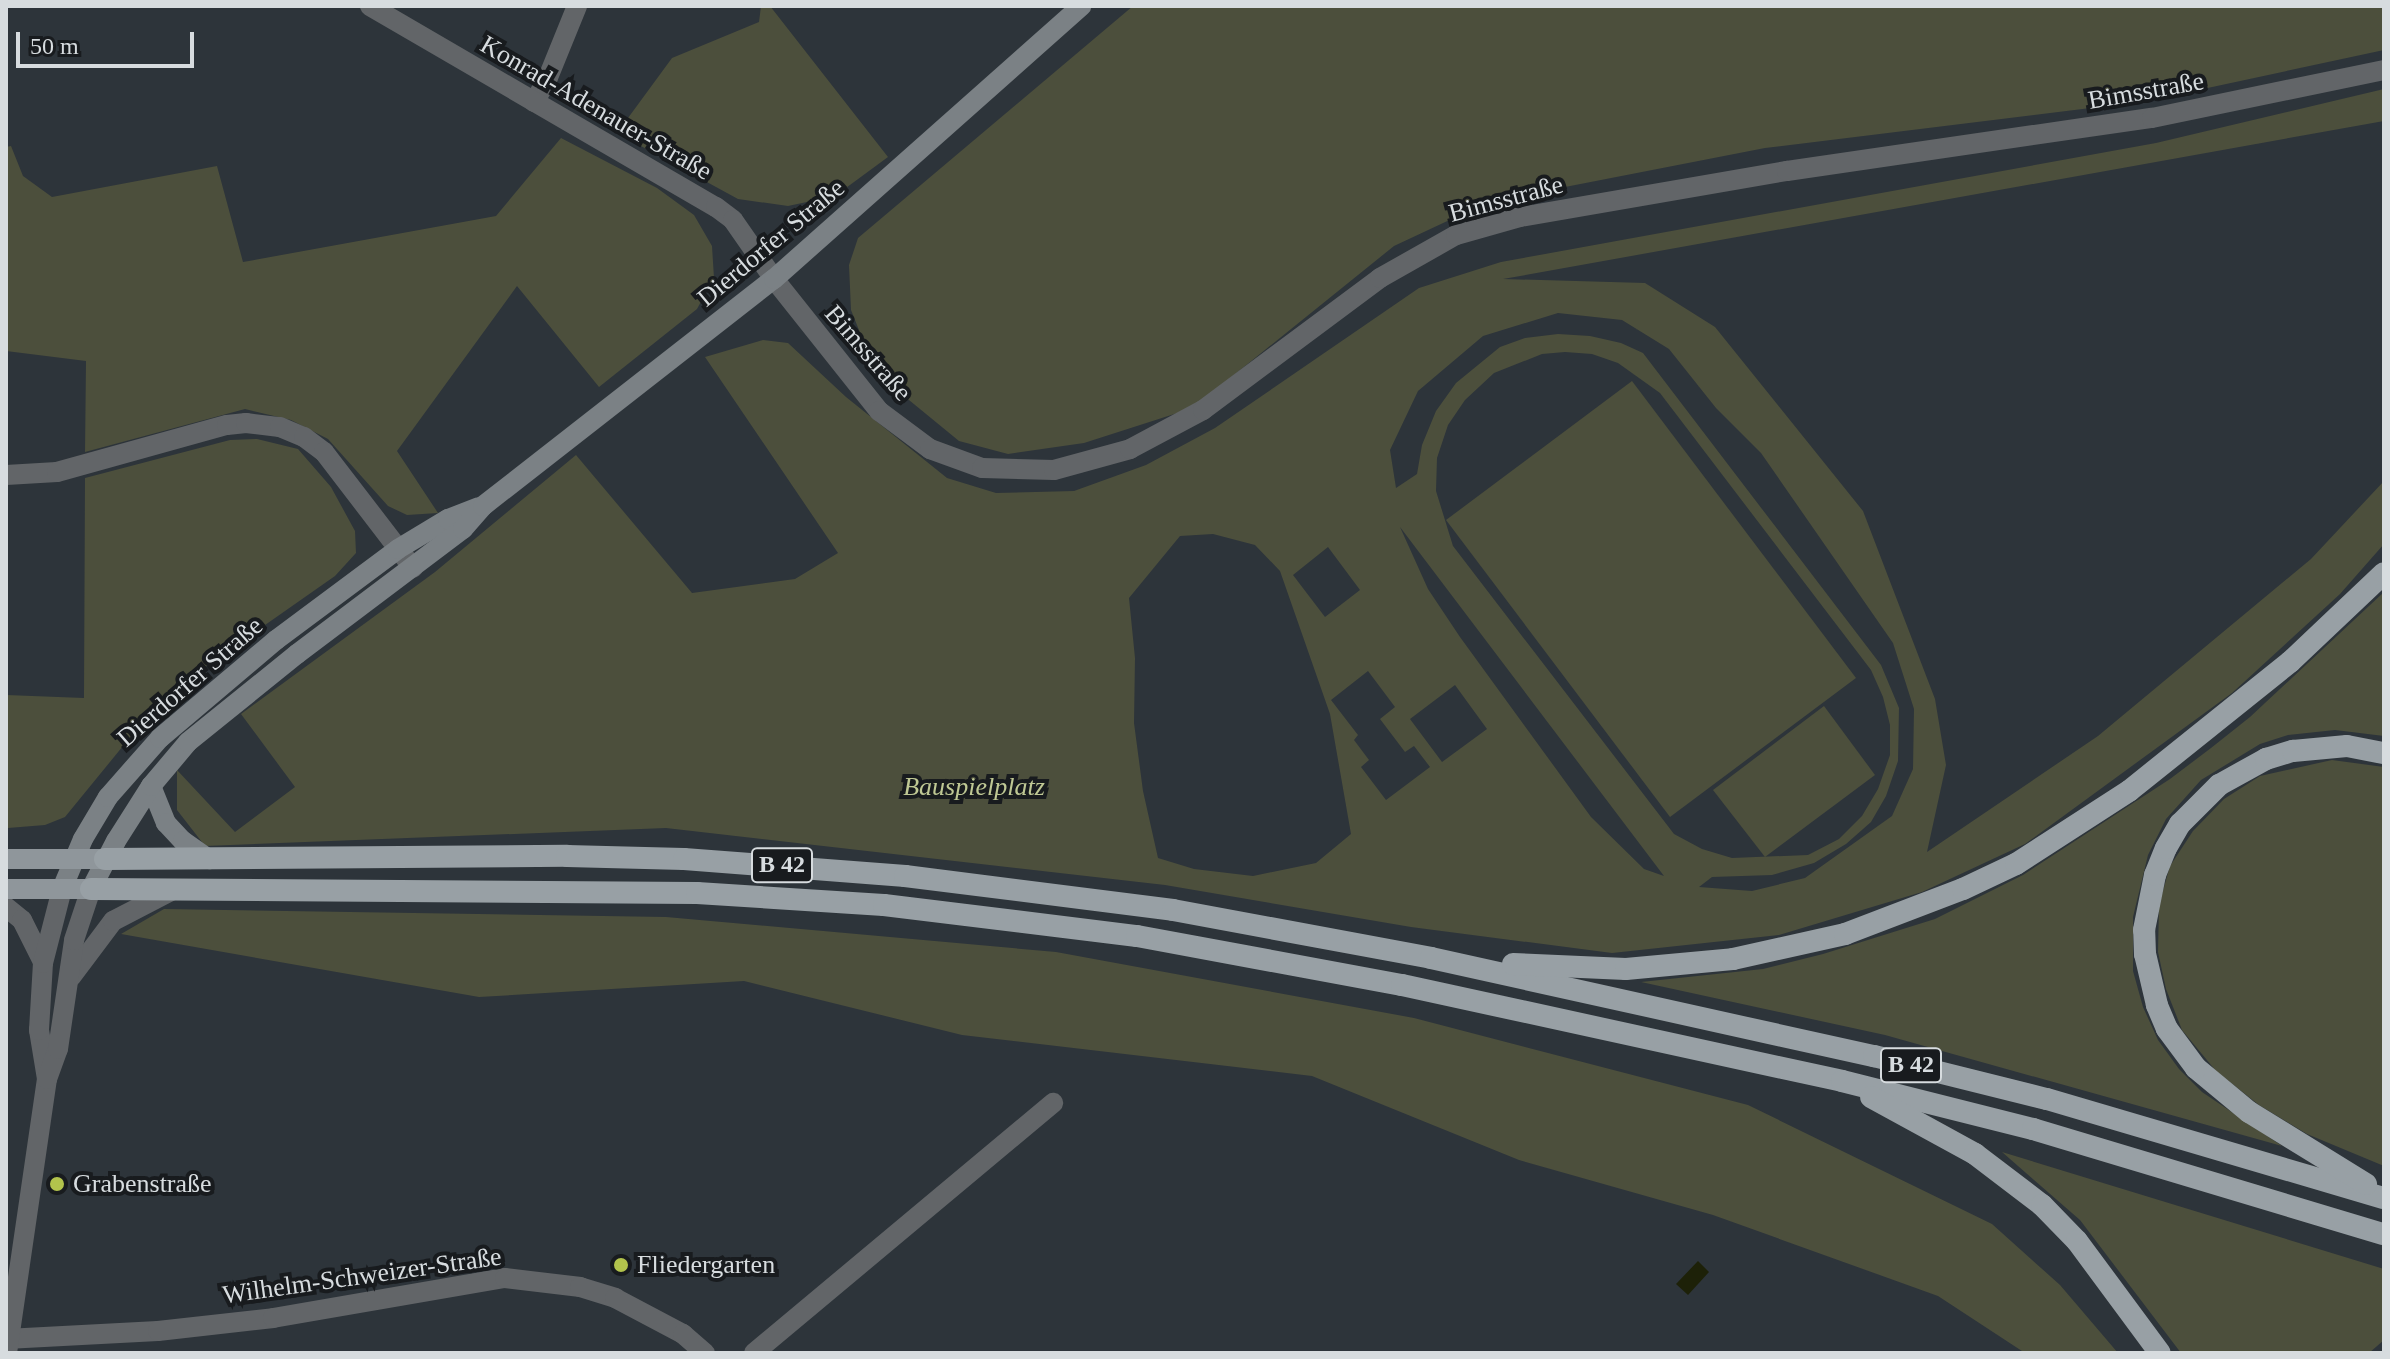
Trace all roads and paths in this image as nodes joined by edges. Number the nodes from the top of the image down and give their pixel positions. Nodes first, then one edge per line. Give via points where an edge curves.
1 (370, 6) edge
2 (577, 6) edge
3 (1081, 6) edge
4 (2384, 70) edge
5 (534, 102) junction
6 (774, 279) junction
7 (6, 475) edge
8 (483, 506) junction
9 (398, 549) junction
10 (413, 568) junction
11 (2384, 573) edge
12 (2384, 753) edge
13 (151, 786) junction
14 (6, 859) edge
15 (74, 859) junction
16 (105, 859) junction
17 (209, 859) junction
18 (6, 889) edge
19 (62, 889) junction
20 (91, 889) junction
21 (177, 889) junction
22 (6, 907) edge
23 (1431, 958) junction
24 (43, 963) junction
25 (66, 984) junction
26 (47, 1079) junction
27 (1842, 1081) junction
28 (1053, 1103) dead end
29 (2384, 1196) edge
30 (2384, 1234) edge
31 (7, 1344) edge
32 (705, 1353) edge
33 (754, 1353) edge
34 (2160, 1353) edge

1 - 5 street, Konrad-Adenauer-Straße
2 - 5 street
3 - 6 main road, Dierdorfer Straße
4 - 6 street, Bimsstraße via 2152,118 1787,171 1520,217 1456,235 1380,278 1203,410 1130,449 1054,470 982,468 930,449 879,411
5 - 6 street, Konrad-Adenauer-Straße via 716,207 740,229
6 - 8 main road, Dierdorfer Straße
7 - 9 street via 57,472 227,425 264,424 292,431 324,452
8 - 9 main road, Dierdorfer Straße via 448,519
8 - 10 main road, Dierdorfer Straße
9 - 10 street
9 - 15 main road, Dierdorfer Straße via 276,640 151,746 108,797
10 - 13 main road, Dierdorfer Straße via 223,712 188,742
11 - 23 highway via 2290,662 2129,791 2016,864 1907,914 1786,949 1675,966 1569,968
12 - 29 highway via 2347,746 2293,751 2266,759 2219,785 2180,824 2166,848 2144,930 2157,1005 2167,1029 2196,1068 2249,1112
13 - 16 main road, Dierdorfer Straße
13 - 17 main road via 175,834
14 - 15 main road, B 42
15 - 16 main road, B 42
15 - 19 main road, Dierdorfer Straße
16 - 17 highway, B 42
16 - 20 main road, Dierdorfer Straße
17 - 23 highway, B 42 via 684,859 854,870 1058,893 1289,929
18 - 19 main road, B 42
19 - 20 main road, B 42
19 - 24 street, Dierdorfer Straße
20 - 21 highway, B 42
20 - 25 street, Dierdorfer Straße
21 - 25 street via 113,921
21 - 27 highway, B 42 via 682,892 994,916 1314,967
22 - 24 street via 22,920
23 - 29 highway, B 42 via 2047,1099
24 - 26 street, Dierdorfer Straße via 39,1030
25 - 26 street, Dierdorfer Straße via 58,1049
26 - 31 street, Dierdorfer Straße
27 - 30 highway, B 42 via 2033,1129
27 - 34 highway via 1975,1154 2042,1205 2077,1241
28 - 33 street
31 - 32 street, Wilhelm-Schweizer-Straße via 259,1319 505,1278 580,1287 615,1298 683,1334

